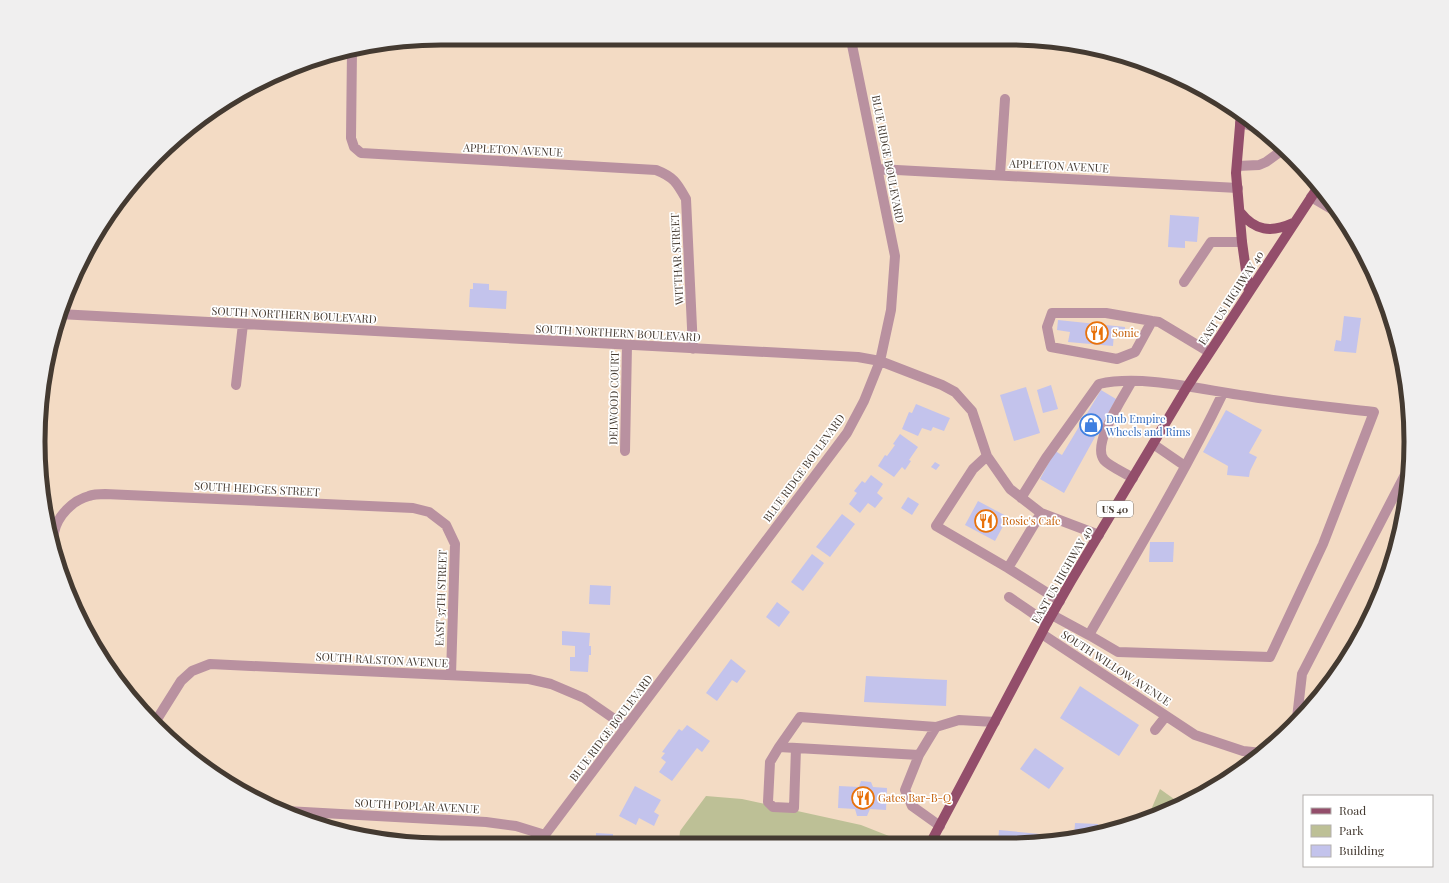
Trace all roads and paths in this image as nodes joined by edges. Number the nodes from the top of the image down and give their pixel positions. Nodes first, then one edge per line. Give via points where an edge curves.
1 (852, 45) edge
2 (352, 56) edge
3 (1005, 99) dead end
4 (1240, 120) edge
5 (1279, 153) edge
6 (1237, 166) junction
7 (878, 169) junction
8 (667, 174) joint
9 (1000, 175) junction
10 (1238, 188) junction
11 (1315, 191) edge
12 (1311, 197) junction
13 (1326, 206) edge
14 (1240, 212) junction
15 (1293, 223) junction
16 (1242, 242) junction
17 (1184, 282) dead end
18 (1249, 292) junction
19 (66, 314) edge
20 (1152, 321) junction
21 (243, 324) junction
22 (627, 345) junction
23 (693, 349) junction
24 (1209, 352) junction
25 (880, 361) junction
26 (1132, 381) junction
27 (236, 384) dead end
28 (1187, 387) junction
29 (1223, 392) junction
30 (1153, 444) junction
31 (625, 451) dead end
32 (987, 456) junction
33 (1185, 466) junction
34 (1133, 478) junction
35 (1402, 478) edge
36 (1021, 498) junction
37 (1041, 513) junction
38 (446, 525) joint
39 (55, 529) edge
40 (1099, 535) junction
41 (1008, 568) junction
42 (1009, 597) dead end
43 (1060, 601) junction
44 (1050, 619) junction
45 (1042, 634) junction
46 (1089, 635) junction
47 (451, 675) junction
48 (1300, 709) edge
49 (1166, 716) junction
50 (158, 718) edge
51 (995, 722) junction
52 (626, 727) junction
53 (936, 727) junction
54 (1155, 730) dead end
55 (779, 747) junction
56 (796, 748) junction
57 (1254, 752) edge
58 (920, 755) junction
59 (300, 812) edge
60 (940, 826) junction
61 (545, 834) junction
62 (542, 838) edge
63 (933, 838) edge

1 - 7 street, BLUE RIDGE BOULEVARD
2 - 8 street, APPLETON AVENUE via 351,138 354,147 361,153 656,170
3 - 9 street
4 - 6 main road
5 - 6 street via 1259,165
6 - 10 main road
7 - 9 street, APPLETON AVENUE
7 - 25 street, BLUE RIDGE BOULEVARD via 895,256 891,310
8 - 23 street, WITTHAR STREET via 676,181 686,199
9 - 10 street, APPLETON AVENUE
10 - 14 main road
11 - 12 main road, EAST US HIGHWAY 40 / US 40
12 - 13 street
12 - 15 main road, EAST US HIGHWAY 40 / US 40
14 - 15 main road via 1256,227 1281,228
14 - 16 main road
15 - 18 main road, EAST US HIGHWAY 40 / US 40
16 - 17 street via 1211,242
16 - 18 main road
18 - 24 main road, EAST US HIGHWAY 40 / US 40
19 - 21 street, SOUTH NORTHERN BOULEVARD
20 - 20 street via 1106,313 1052,313 1047,327 1051,347 1116,359 1135,352
20 - 24 street via 1159,322
21 - 22 street, SOUTH NORTHERN BOULEVARD
21 - 27 street
22 - 23 street, SOUTH NORTHERN BOULEVARD
22 - 31 street, DELWOOD COURT
23 - 25 street, SOUTH NORTHERN BOULEVARD via 858,357
24 - 28 main road, EAST US HIGHWAY 40 / US 40
25 - 32 street, SOUTH NORTHERN BOULEVARD via 955,392 972,411
25 - 52 street, BLUE RIDGE BOULEVARD via 864,401 847,433
26 - 28 street
26 - 34 street via 1104,432 1101,445 1105,461
26 - 36 street via 1099,384
28 - 29 street
28 - 30 main road, EAST US HIGHWAY 40 / US 40
29 - 33 street
29 - 46 street via 1374,412 1323,544 1270,657 1118,652
30 - 33 street
30 - 34 main road, EAST US HIGHWAY 40 / US 40
32 - 36 street, SOUTH NORTHERN BOULEVARD via 1010,489
32 - 41 street via 973,469 936,526
33 - 46 street
34 - 40 main road, EAST US HIGHWAY 40 / US 40
35 - 48 street via 1302,674
36 - 37 street, SOUTH NORTHERN BOULEVARD
37 - 40 street, SOUTH NORTHERN BOULEVARD
37 - 41 street
38 - 39 street, SOUTH HEDGES STREET via 429,512 413,508 105,494 90,496 67,509
38 - 47 street, EAST 37TH STREET via 455,544
40 - 43 main road, EAST US HIGHWAY 40 / US 40
41 - 43 street
42 - 44 street
43 - 44 main road, EAST US HIGHWAY 40 / US 40
44 - 45 main road, EAST US HIGHWAY 40 / US 40
44 - 46 street
45 - 49 street, SOUTH WILLOW AVENUE
45 - 51 main road, EAST US HIGHWAY 40 / US 40
47 - 50 street, SOUTH RALSTON AVENUE via 210,664 192,671 181,681
47 - 52 street, SOUTH RALSTON AVENUE via 530,679 551,684 584,698
49 - 54 street
49 - 57 street, SOUTH WILLOW AVENUE via 1195,735
51 - 53 street via 959,720
51 - 60 main road, EAST US HIGHWAY 40 / US 40
52 - 61 street, BLUE RIDGE BOULEVARD
53 - 55 street via 800,717
53 - 58 street
55 - 56 street
55 - 56 street via 770,762 768,802 773,807 794,808
56 - 58 street
58 - 60 street via 906,790 912,806
59 - 61 street, SOUTH POPLAR AVENUE via 486,822 516,826
60 - 63 main road, EAST US HIGHWAY 40 / US 40
61 - 62 street, BLUE RIDGE BOULEVARD

